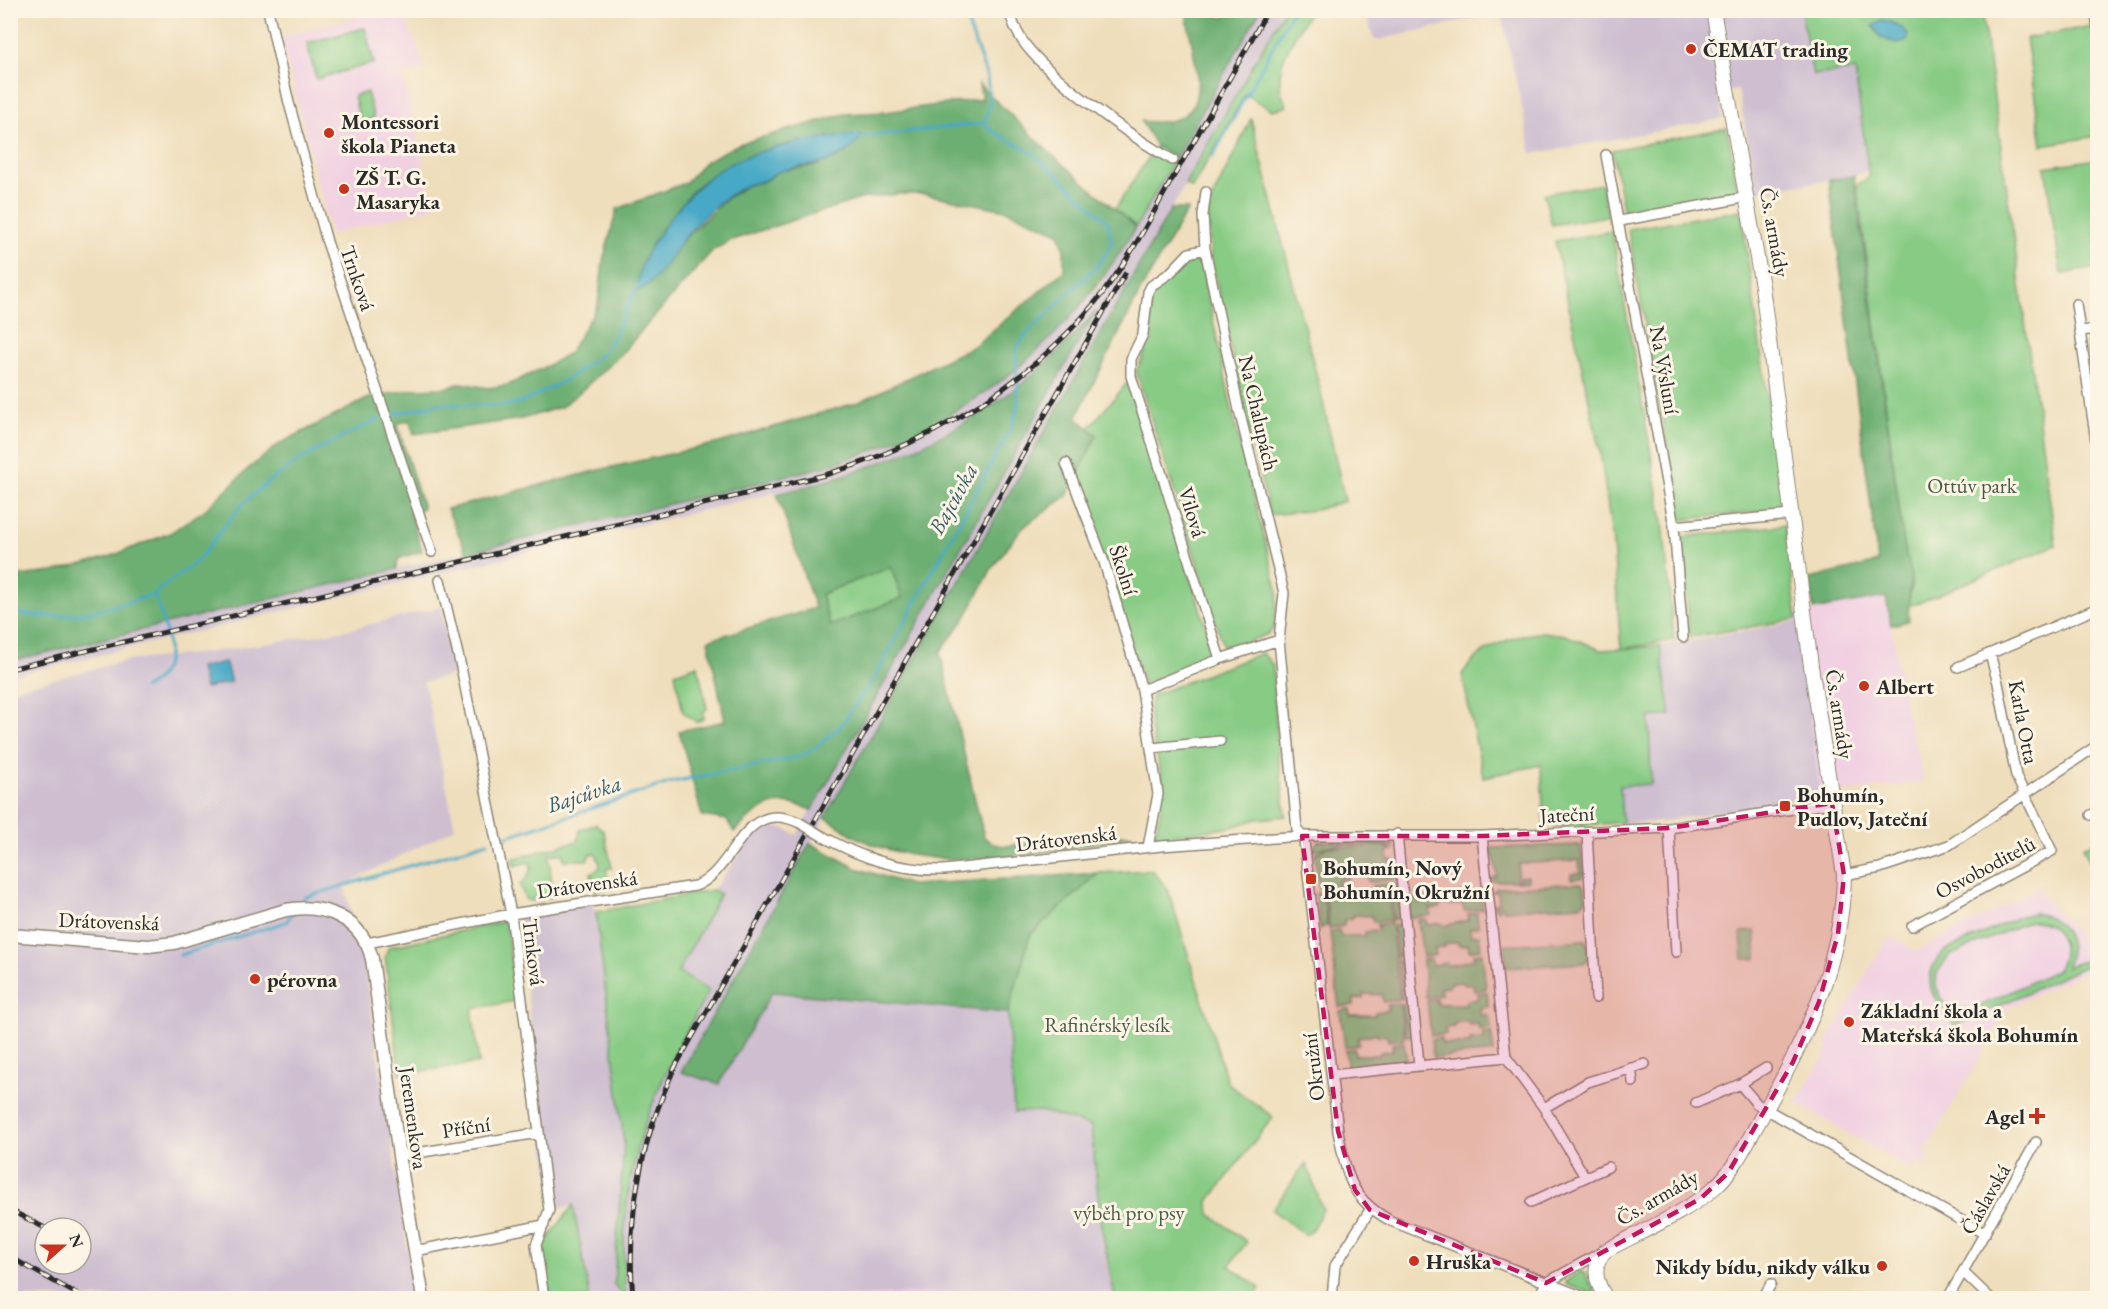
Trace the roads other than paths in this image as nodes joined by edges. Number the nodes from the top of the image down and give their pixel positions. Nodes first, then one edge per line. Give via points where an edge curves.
1 (268, 10) edge
2 (1009, 10) edge
3 (1713, 10) edge
4 (2095, 10) edge
5 (2097, 27) edge
6 (1606, 155) dead end
7 (1173, 160) dead end
8 (1206, 192) dead end
9 (1748, 197) junction
10 (1620, 221) junction
11 (1205, 249) junction
12 (2076, 304) dead end
13 (2097, 329) edge
14 (2080, 332) junction
15 (2097, 455) edge
16 (1066, 463) dead end
17 (1791, 515) junction
18 (1674, 526) junction
19 (432, 552) dead end
20 (440, 580) dead end
21 (2097, 608) edge
22 (1683, 637) dead end
23 (1279, 640) junction
24 (1990, 654) junction
25 (1220, 659) junction
26 (1958, 667) dead end
27 (1142, 690) junction
28 (1220, 741) dead end
29 (2097, 745) edge
30 (1152, 748) junction
31 (2024, 796) junction
32 (1832, 803) junction
33 (1669, 828) junction
34 (1587, 832) junction
35 (1397, 834) junction
36 (1302, 836) junction
37 (1482, 836) junction
38 (1148, 847) junction
39 (1844, 875) junction
40 (511, 914) junction
41 (1912, 926) dead end
42 (10, 935) edge
43 (367, 943) junction
44 (1676, 952) dead end
45 (1596, 998) dead end
46 (1506, 1057) junction
47 (1645, 1064) dead end
48 (1419, 1065) junction
49 (1631, 1068) junction
50 (1766, 1068) dead end
51 (1332, 1075) junction
52 (1633, 1082) dead end
53 (1740, 1084) junction
54 (1696, 1103) dead end
55 (1544, 1108) junction
56 (1766, 1109) junction
57 (538, 1133) junction
58 (2036, 1142) dead end
59 (399, 1156) junction
60 (1608, 1167) dead end
61 (1585, 1178) junction
62 (1531, 1202) dead end
63 (1370, 1210) junction
64 (544, 1226) junction
65 (1985, 1234) junction
66 (415, 1251) junction
67 (1605, 1251) junction
68 (1964, 1273) junction
69 (1546, 1283) junction
70 (1771, 1284) dead end
71 (423, 1299) edge
72 (544, 1299) edge
73 (1332, 1299) edge
74 (1538, 1299) edge
75 (1586, 1299) edge
76 (1606, 1299) edge
77 (1763, 1299) edge
78 (1948, 1299) edge
79 (1990, 1299) edge

1 - 19 street, Trnková via 327,242
2 - 7 street via 1022,40 1044,64 1099,109
3 - 9 main road, Čs. armády
4 - 5 street
6 - 10 street, Na Výsluní
8 - 11 street, Na Chalupách
9 - 10 street
9 - 17 main road, Čs. armády
10 - 18 street, Na Výsluní
11 - 23 street, Na Chalupách via 1239,411 1284,593
11 - 25 street, Vilová via 1189,253 1151,286 1143,334 1131,359 1131,376
12 - 14 street
13 - 14 street
14 - 15 street
16 - 27 street, Školní via 1104,562
17 - 18 street
17 - 32 main road, Čs. armády
18 - 22 street, Na Výsluní
20 - 40 street, Trnková
21 - 24 street
23 - 25 street
23 - 36 street, Na Chalupách via 1297,829
24 - 26 street
24 - 31 street, Karla Otta via 2016,776
25 - 27 street
27 - 30 street, Školní
28 - 30 street
29 - 31 street, Osvoboditelů
30 - 38 street, Školní via 1158,806
31 - 39 street, Osvoboditelů via 1949,845 1890,865
31 - 41 street, Osvoboditelů via 2052,852
32 - 33 street, Jateční
32 - 39 main road, Čs. armády
33 - 34 street, Jateční
33 - 44 street
34 - 37 street, Jateční
34 - 45 street
35 - 36 street, Jateční
35 - 37 street, Jateční
35 - 48 street
36 - 38 street
36 - 51 street, Okružní
37 - 46 street
38 - 40 street, Drátovenská, bridge via 930,871 870,859 800,823 779,817 759,822 743,834 718,872 695,886
39 - 56 main road, Čs. armády via 1838,934 1819,1002 1793,1062
40 - 43 street, Drátovenská
40 - 57 street, Trnková
42 - 43 street, Drátovenská via 148,946 174,943 305,907 336,914
43 - 59 street, Jeremenkova
46 - 48 street
46 - 55 street
47 - 49 street
48 - 51 street
49 - 52 street
49 - 55 street via 1588,1082
50 - 53 street
51 - 63 street, Okružní via 1346,1169
53 - 54 street
53 - 56 street
55 - 61 street
56 - 65 street
56 - 67 main road, Čs. armády via 1717,1186
57 - 59 street, Příční
57 - 64 street, Trnková via 549,1210
58 - 65 street, Čáslavská
59 - 66 street, Jeremenkova
60 - 61 street
61 - 62 street
63 - 69 street
63 - 73 street via 1335,1266
64 - 66 street
64 - 72 street, Trnková via 536,1245
65 - 68 street, Čáslavská
66 - 71 street, Jeremenkova
67 - 69 street, Čs. armády
67 - 76 main road via 1598,1261 1596,1275
68 - 78 street, Čáslavská
68 - 79 street
69 - 74 street
69 - 75 street
70 - 77 street

